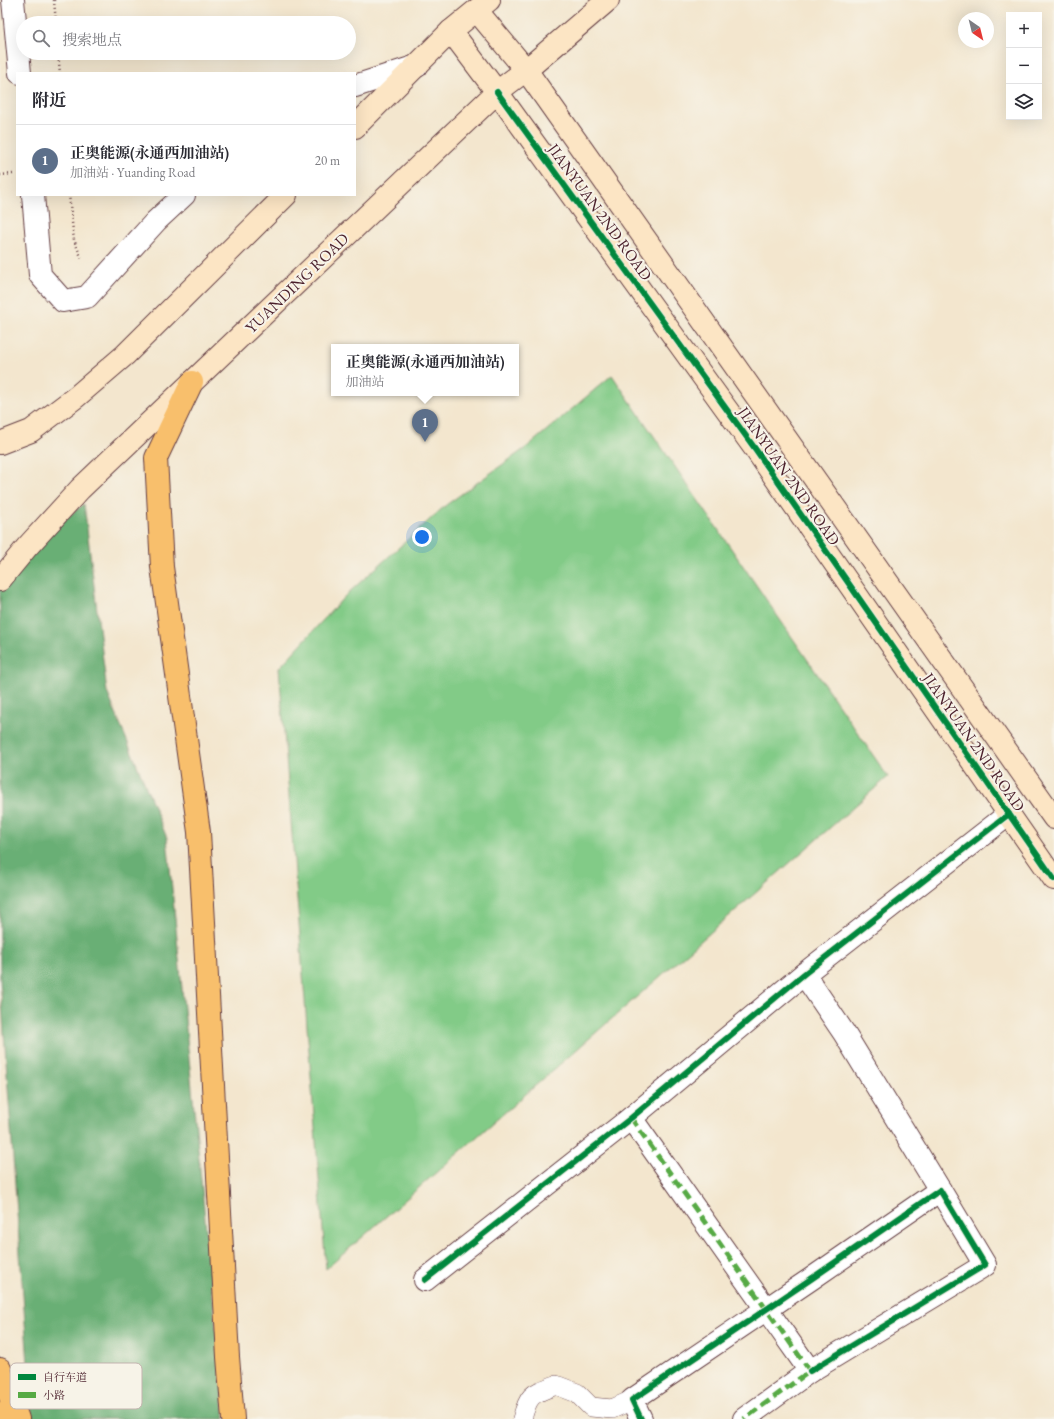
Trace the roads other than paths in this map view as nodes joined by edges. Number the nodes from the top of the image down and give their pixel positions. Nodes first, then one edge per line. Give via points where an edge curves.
1 (13, 0) edge
2 (608, 0) edge
3 (483, 5) edge
4 (16, 31) edge
5 (451, 31) junction
6 (19, 60) edge
7 (417, 66) junction
8 (526, 70) junction
9 (20, 72) edge
10 (356, 86) edge
11 (497, 92) junction
12 (356, 126) edge
13 (33, 196) edge
14 (183, 196) edge
15 (285, 196) edge
16 (192, 382) junction
17 (0, 443) edge
18 (0, 580) edge
19 (1009, 814) junction
20 (1054, 818) edge
21 (1054, 879) edge
22 (804, 974) junction
23 (631, 1118) junction
24 (940, 1190) junction
25 (425, 1280) dead end
26 (766, 1309) junction
27 (0, 1369) edge
28 (810, 1370) junction
29 (10, 1397) edge
30 (14, 1409) edge
31 (636, 1410) edge
32 (0, 1413) edge
33 (1, 1419) edge
34 (18, 1419) edge
35 (233, 1419) edge
36 (522, 1419) edge
37 (744, 1419) edge

1 - 4 street
2 - 8 street, YUANDING ROAD
3 - 5 street
3 - 8 street, JIANYUAN 2ND ROAD
5 - 7 street
5 - 11 street, JIANYUAN 2ND ROAD
6 - 9 street
7 - 10 street
7 - 12 street
8 - 11 street, YUANDING ROAD
8 - 20 street, JIANYUAN 2ND ROAD
11 - 16 street, YUANDING ROAD
11 - 19 street, JIANYUAN 2ND ROAD via 756,450
13 - 14 street via 40,275 63,301 87,297 156,220
15 - 17 street via 125,356 31,431
16 - 18 street, YUANDING ROAD via 80,489 26,547
16 - 35 main road via 156,458 162,567 199,832
19 - 21 street, JIANYUAN 2ND ROAD
19 - 22 street
22 - 23 street
22 - 24 street via 844,1033
23 - 25 street
23 - 26 street
24 - 26 street
24 - 28 street via 985,1265
26 - 28 street
26 - 31 street
27 - 29 main road
28 - 37 street
30 - 34 main road
31 - 36 lane via 591,1407 577,1393 556,1384 535,1393 526,1404
32 - 33 main road

